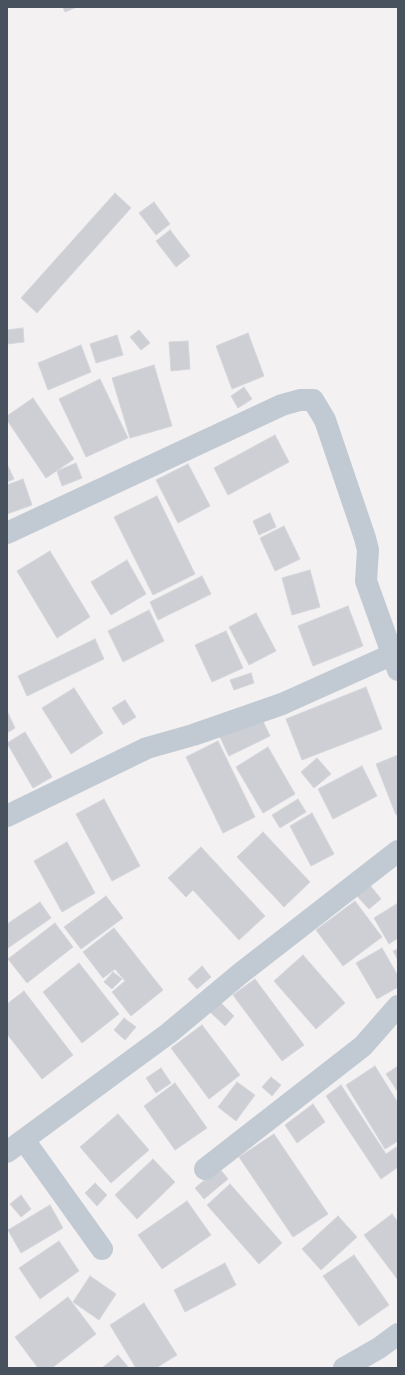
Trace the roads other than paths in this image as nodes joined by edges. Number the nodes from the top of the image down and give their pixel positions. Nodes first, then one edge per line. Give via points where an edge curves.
1 (7, 533) edge
2 (394, 662) edge
3 (7, 816) edge
4 (398, 851) edge
5 (398, 1006) edge
6 (15, 1146) edge
7 (205, 1169) dead end
8 (102, 1249) dead end
9 (398, 1334) edge
10 (344, 1368) edge

1 - 2 street via 282,405 300,400 313,400 325,420 365,538 368,550 366,581
2 - 3 street via 193,735 147,748
4 - 6 street via 241,973 169,1033
5 - 7 street via 363,1046
6 - 8 street
9 - 10 street

